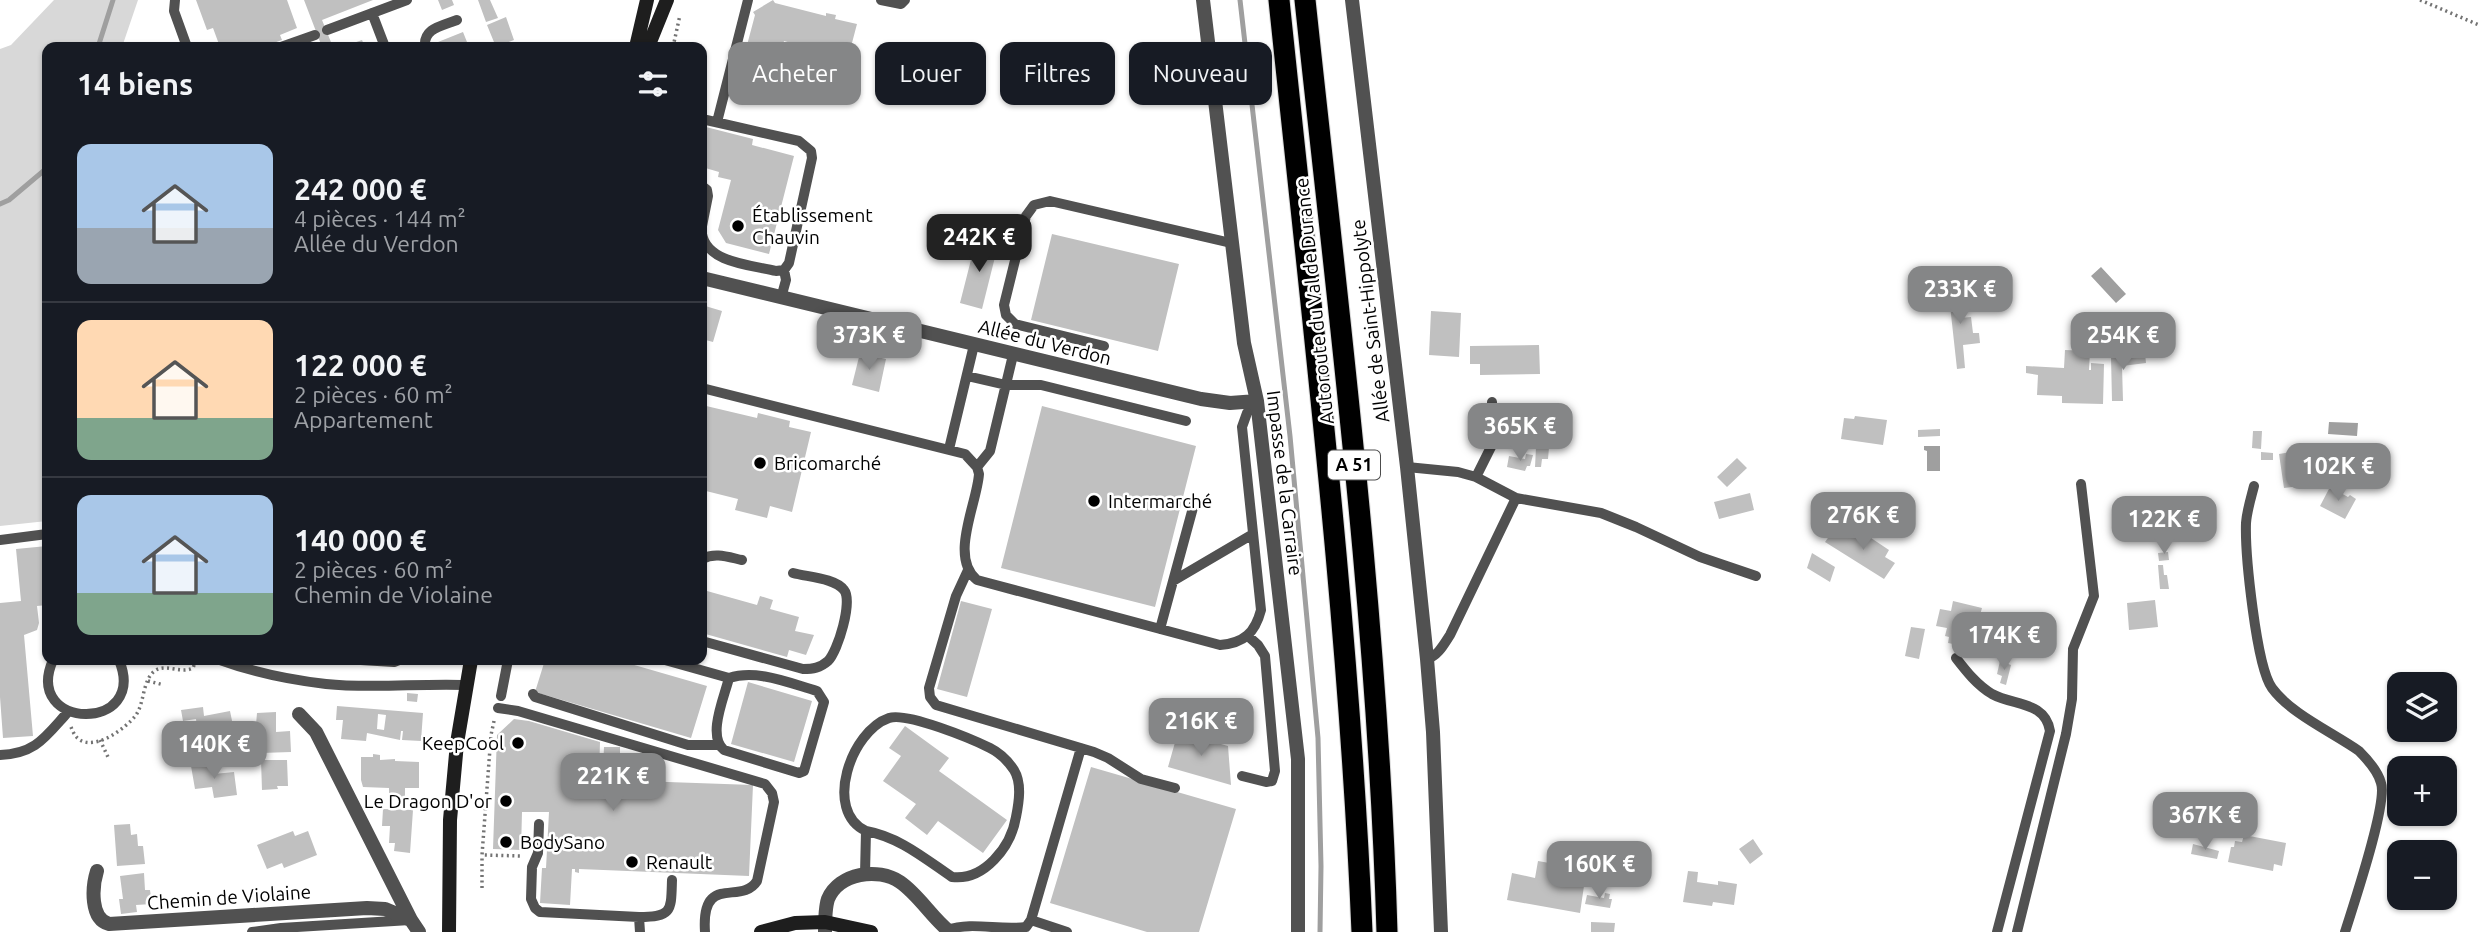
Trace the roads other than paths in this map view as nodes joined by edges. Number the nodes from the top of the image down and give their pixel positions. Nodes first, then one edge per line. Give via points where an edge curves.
1 (175, 0) edge
2 (407, 0) edge
3 (646, 0) edge
4 (667, 0) edge
5 (748, 0) edge
6 (881, 0) edge
7 (1203, 0) edge
8 (1279, 0) edge
9 (1305, 0) edge
10 (1352, 0) edge
11 (900, 2) edge
12 (372, 13) junction
13 (457, 20) dead end
14 (327, 30) dead end
15 (315, 34) dead end
16 (185, 42) edge
17 (294, 42) edge
18 (384, 42) edge
19 (425, 42) edge
20 (637, 42) edge
21 (650, 42) edge
22 (707, 120) edge
23 (717, 122) junction
24 (1231, 243) junction
25 (707, 247) edge
26 (784, 270) junction
27 (707, 279) edge
28 (781, 298) junction
29 (974, 345) junction
30 (1104, 346) dead end
31 (1013, 355) junction
32 (967, 376) junction
33 (1006, 385) junction
34 (707, 389) edge
35 (1257, 401) junction
36 (1492, 402) dead end
37 (1186, 421) dead end
38 (949, 449) junction
39 (977, 467) junction
40 (1407, 467) junction
41 (1476, 477) junction
42 (2081, 484) dead end
43 (2254, 486) dead end
44 (1517, 498) junction
45 (1194, 504) dead end
46 (1254, 534) junction
47 (42, 535) edge
48 (0, 540) edge
49 (707, 556) edge
50 (741, 560) dead end
51 (968, 570) junction
52 (793, 573) dead end
53 (1756, 576) dead end
54 (1173, 581) junction
55 (1160, 629) junction
56 (1248, 636) junction
57 (707, 642) edge
58 (1956, 658) dead end
59 (1427, 659) junction
60 (52, 665) edge
61 (121, 665) edge
62 (238, 665) edge
63 (256, 665) edge
64 (470, 665) edge
65 (507, 665) edge
66 (683, 665) edge
67 (259, 671) junction
68 (729, 678) junction
69 (467, 685) junction
70 (533, 694) dead end
71 (501, 696) dead end
72 (498, 709) road end
73 (68, 712) junction
74 (299, 714) dead end
75 (718, 745) junction
76 (1081, 748) junction
77 (0, 755) edge
78 (1242, 776) dead end
79 (1175, 788) dead end
80 (539, 824) dead end
81 (866, 831) junction
82 (97, 871) dead end
83 (865, 874) junction
84 (672, 880) dead end
85 (639, 917) junction
86 (1031, 920) junction
87 (415, 926) edge
88 (825, 927) edge
89 (850, 930) edge
90 (949, 931) edge
91 (252, 932) edge
92 (449, 932) edge
93 (640, 932) edge
94 (705, 932) edge
95 (761, 932) edge
96 (871, 932) edge
97 (1067, 932) edge
98 (1298, 932) edge
99 (1362, 932) edge
100 (1387, 932) edge
101 (1441, 932) edge
102 (1997, 932) edge
103 (2017, 932) edge
104 (2345, 932) edge

1 - 16 lane via 174,11
2 - 12 lane
3 - 20 main road
4 - 21 main road
5 - 23 lane
6 - 11 lane
7 - 24 street, Impasse de la Carraire
8 - 99 highway, Autoroute du Val de Durance / A 51 via 1342,608
9 - 100 highway, Autoroute du Val de Durance / A 51 via 1373,661
10 - 40 street, Allée de Saint-Hippolyte
12 - 14 lane
12 - 18 lane
13 - 19 lane via 429,31
15 - 17 lane
22 - 23 lane
23 - 26 lane via 799,141 811,150 813,158
24 - 30 lane via 1050,201 1034,205 1026,216 1004,304 1006,315 1015,324
24 - 35 street, Impasse de la Carraire via 1245,352
25 - 26 lane via 720,257
26 - 28 lane
27 - 28 street, Allée du Verdon
28 - 29 street, Allée du Verdon
29 - 31 street, Allée du Verdon
29 - 32 lane
31 - 33 lane
31 - 35 street, Allée du Verdon via 1201,399
32 - 33 lane
32 - 38 lane
33 - 37 lane via 1041,385
33 - 39 lane via 990,451
34 - 38 lane
35 - 46 lane via 1242,427
35 - 98 street, Impasse de la Carraire via 1298,759
36 - 41 lane via 1494,441
38 - 39 lane via 965,454
39 - 51 lane via 979,482 965,543
40 - 41 lane
40 - 59 street, Allée de Saint-Hippolyte
41 - 44 lane
42 - 103 lane via 2094,596 2074,649 2066,734
43 - 104 lane via 2247,539 2258,645 2266,677 2295,710 2359,751 2382,784 2380,811
44 - 53 lane via 1601,513 1700,558
44 - 59 lane via 1450,635 1433,658
45 - 54 lane
46 - 54 lane
46 - 56 lane via 1261,610
47 - 48 lane
49 - 50 lane
51 - 55 lane via 977,580
51 - 76 lane via 956,596 930,697 936,705
52 - 57 lane via 838,584 846,592 849,603 834,654 826,663 803,669
54 - 55 lane
55 - 56 lane via 1220,645 1235,644
56 - 78 lane via 1265,656 1275,771 1272,781 1266,782
58 - 102 lane via 1984,689 2034,707 2044,715 2050,731
59 - 101 street, Allée de Saint-Hippolyte
60 - 73 lane via 48,681 52,694
61 - 73 lane via 124,682 114,704 93,715
62 - 67 lane
63 - 67 lane
64 - 69 main road
65 - 71 lane
66 - 68 lane
67 - 69 lane via 328,684
68 - 75 lane via 715,733
68 - 75 lane via 748,674 768,678 817,691 824,702 804,771
69 - 92 main road via 450,820
70 - 75 lane via 688,745
72 - 94 lane via 765,784 774,802 757,881 750,888 712,898 706,906
73 - 77 lane via 37,746
74 - 87 street via 316,732
76 - 79 lane via 1108,758 1141,779
76 - 86 lane
80 - 85 lane via 538,853 532,867 535,908 540,912
81 - 81 lane via 900,841 952,877 975,875 1007,843 1015,823 1019,804 1015,772 992,749 908,717 880,721 855,749 844,792 854,826
81 - 83 lane
82 - 87 street, Chemin de Violaine via 95,913 109,924 367,908 385,909
83 - 88 street via 837,886 828,900
83 - 90 street via 902,883
84 - 85 lane via 669,910 656,917
85 - 93 lane
86 - 90 lane via 1026,927 1014,929 961,925
86 - 97 lane
87 - 91 lane
88 - 89 main road
88 - 95 main road via 795,923
89 - 96 main road

